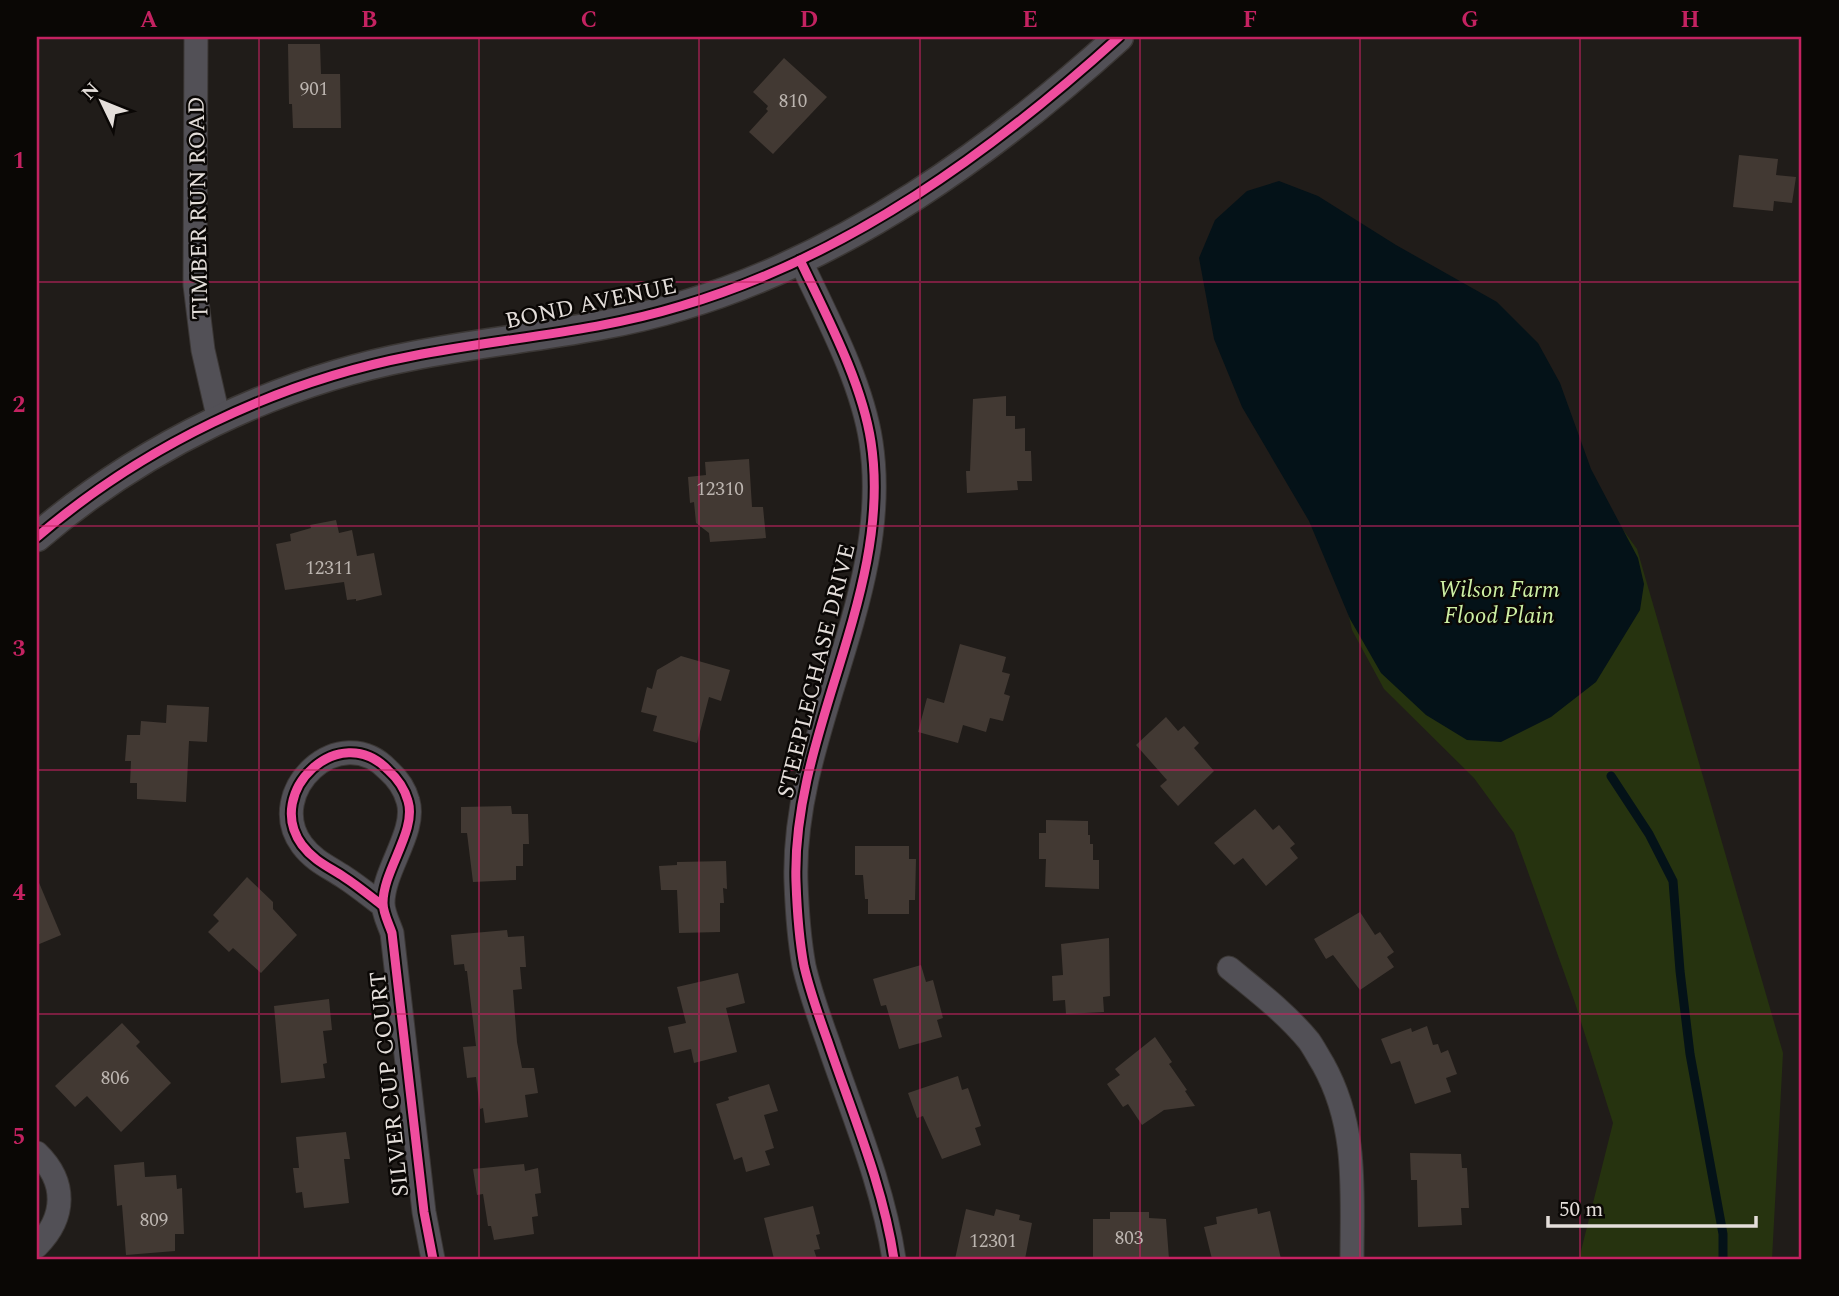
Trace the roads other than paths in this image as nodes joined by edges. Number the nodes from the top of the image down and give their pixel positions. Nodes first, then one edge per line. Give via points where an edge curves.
1 (196, 37) edge
2 (1119, 37) edge
3 (800, 260) junction
4 (219, 420) junction
5 (37, 537) edge
6 (383, 906) junction
7 (1229, 968) dead end
8 (37, 1153) edge
9 (37, 1246) edge
10 (433, 1259) edge
11 (894, 1259) edge
12 (1352, 1259) edge

1 - 4 street, TIMBER RUN ROAD via 195,285
2 - 3 street, BOND AVENUE via 1061,90 973,158 890,211
3 - 4 street, BOND AVENUE via 740,287 627,321 350,369
3 - 11 street, STEEPLECHASE DRIVE via 852,373 871,440 874,477 869,548 802,800 796,880 799,926 813,1001 880,1194
4 - 5 street, BOND AVENUE via 98,489
6 - 6 street, SILVER CUP COURT via 385,883 407,830 409,802 384,765 371,756 342,753 316,765 296,788 295,830 300,843 320,864
6 - 10 street, SILVER CUP COURT via 392,933
7 - 12 street via 1311,1042 1331,1080 1344,1113 1352,1155
8 - 9 street via 59,1189 55,1220

